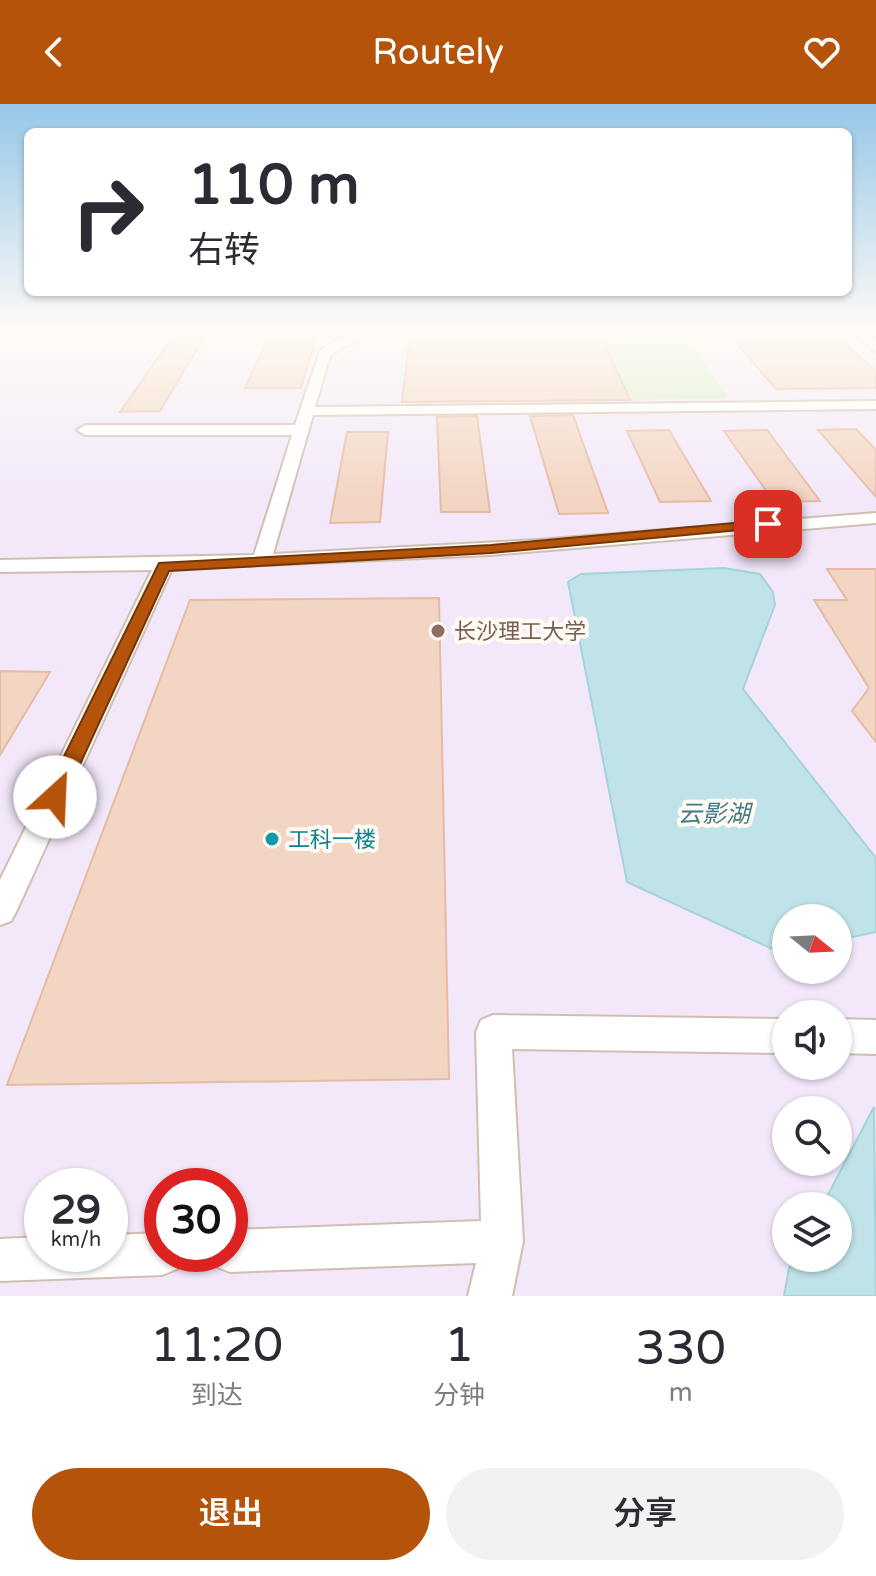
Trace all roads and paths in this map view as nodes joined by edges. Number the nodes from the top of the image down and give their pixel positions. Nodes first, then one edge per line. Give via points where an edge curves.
1 (315, 386) edge
2 (876, 405) edge
3 (307, 411) junction
4 (85, 430) dead end
5 (301, 430) junction
6 (876, 518) edge
7 (262, 559) junction
8 (0, 566) edge
9 (164, 566) junction
10 (0, 912) edge
11 (772, 1036) edge
12 (852, 1036) edge
13 (876, 1037) edge
14 (502, 1241) junction
15 (248, 1250) edge
16 (144, 1255) edge
17 (0, 1260) edge
18 (490, 1296) edge

1 - 3 street
2 - 3 street
3 - 5 street
4 - 5 street
5 - 7 street
6 - 7 street via 491,549
7 - 9 street
8 - 9 street
9 - 10 street
11 - 14 street via 493,1032
12 - 13 street
14 - 15 street
14 - 18 street
16 - 17 street

